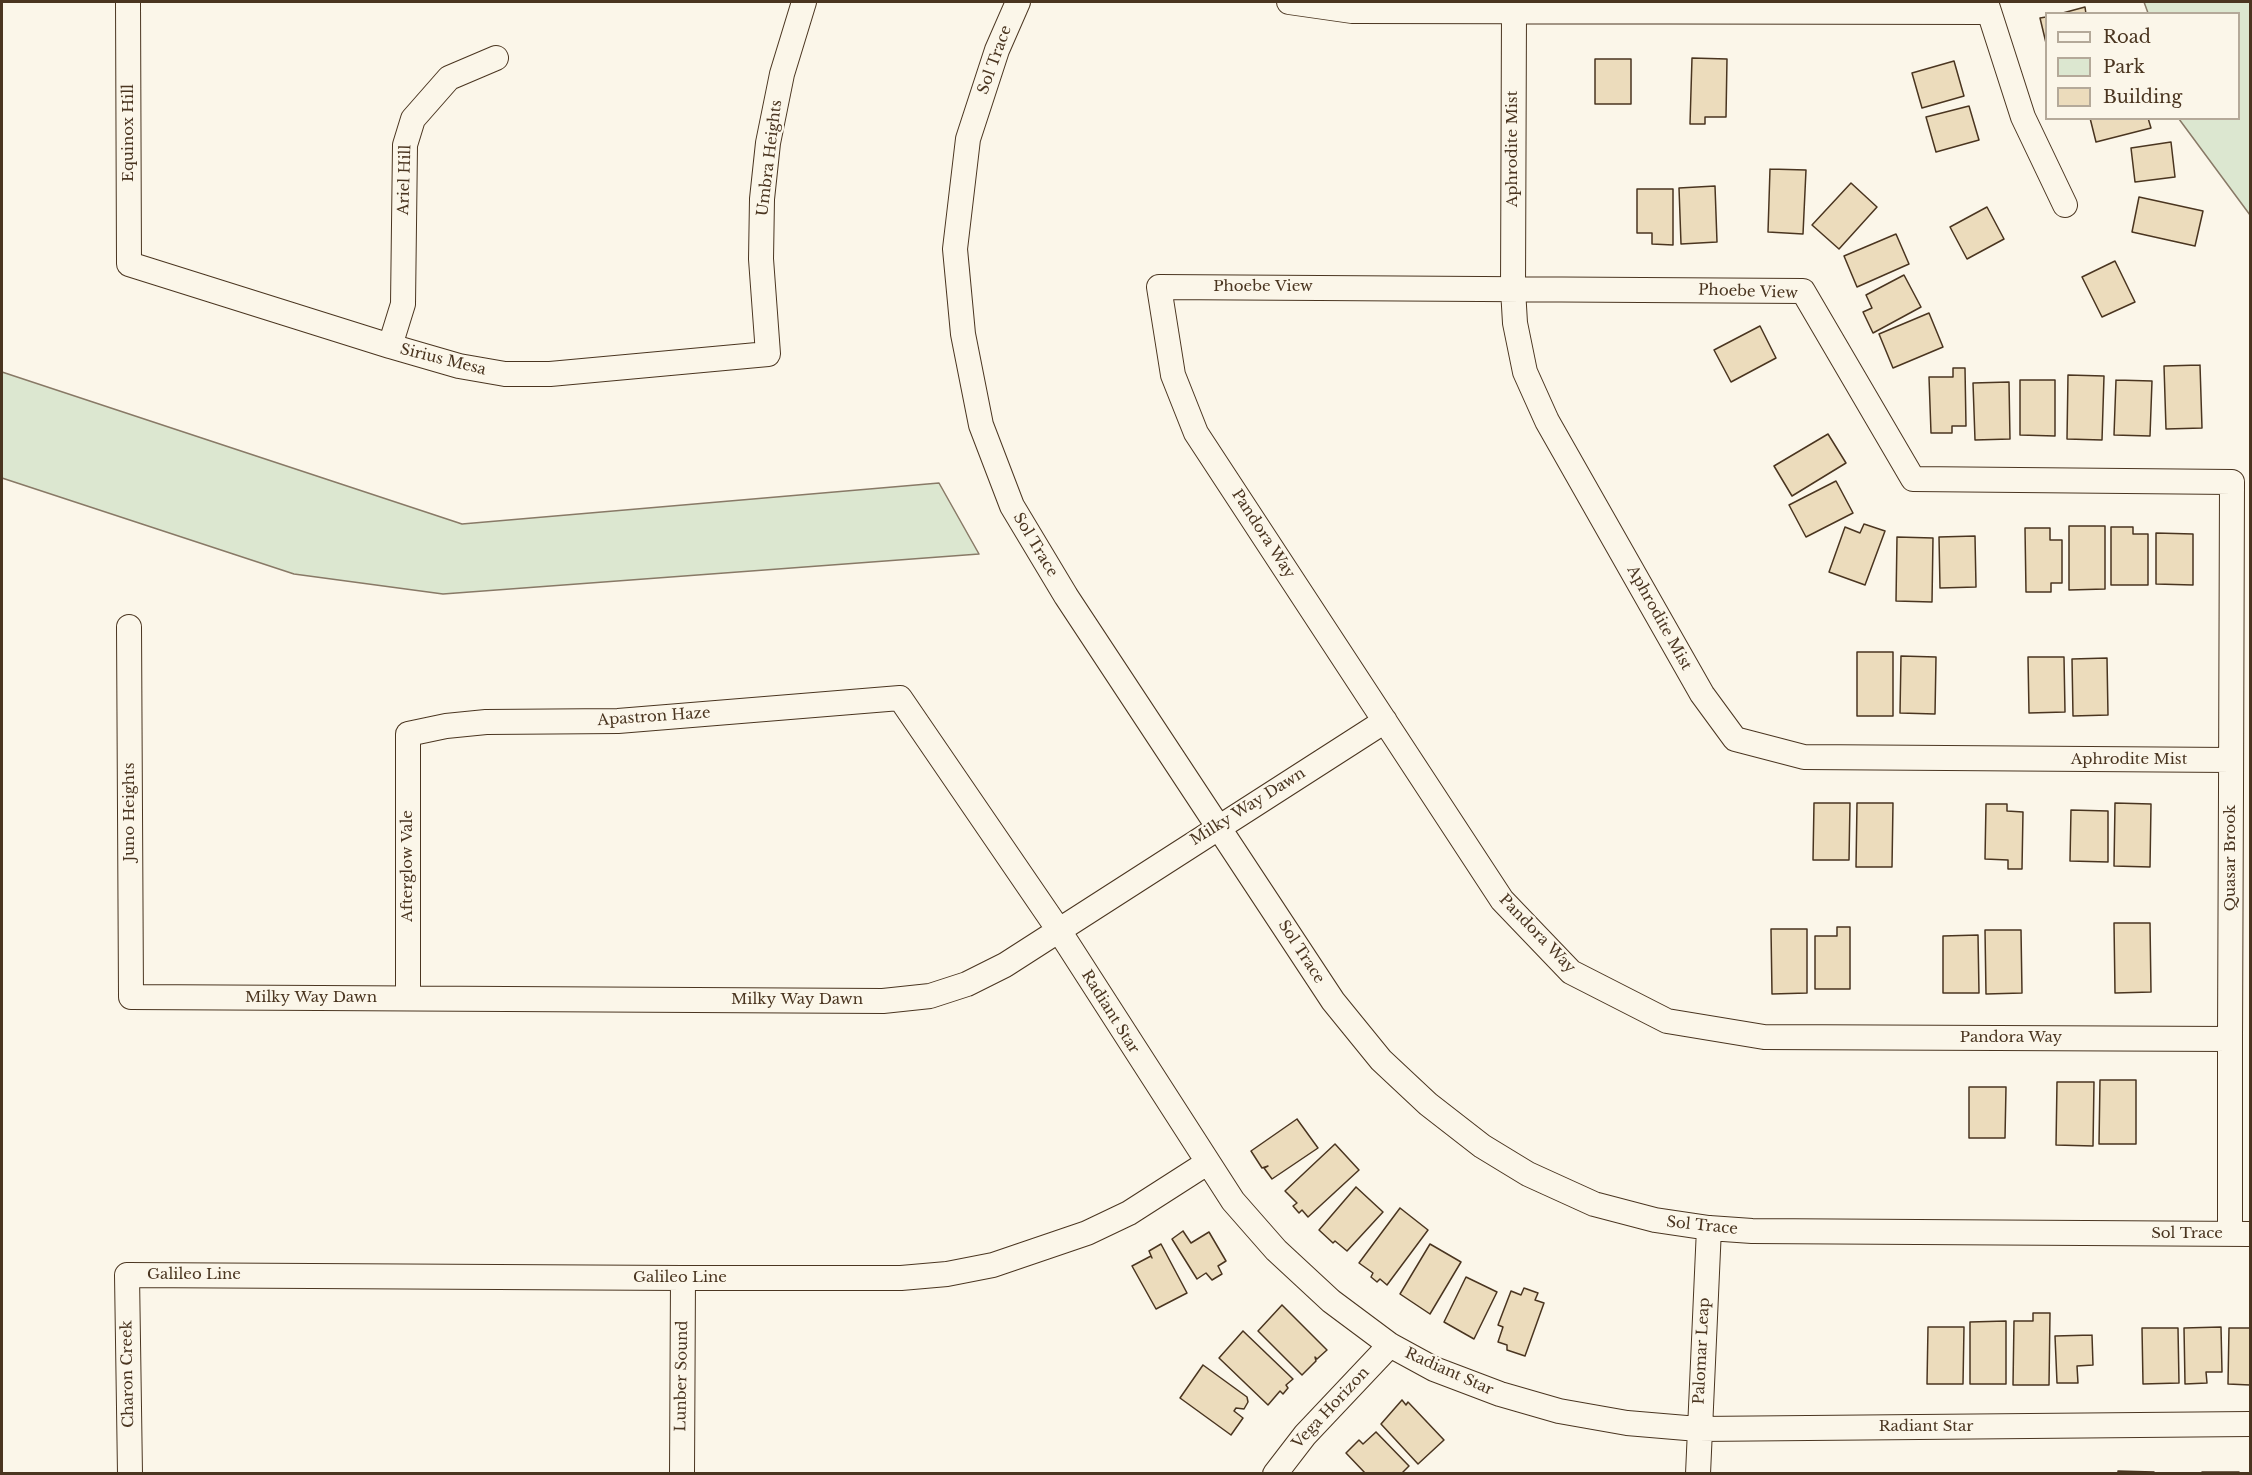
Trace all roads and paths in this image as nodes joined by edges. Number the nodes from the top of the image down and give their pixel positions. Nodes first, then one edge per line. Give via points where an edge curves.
1 (128, 2) edge
2 (804, 2) edge
3 (1018, 2) edge
4 (1289, 2) edge
5 (1986, 7) edge
6 (1514, 12) junction
7 (496, 58) dead end
8 (2065, 205) dead end
9 (129, 264) joint
10 (1159, 287) joint
11 (1513, 289) junction
12 (390, 346) junction
13 (768, 354) joint
14 (2232, 482) joint
15 (129, 627) dead end
16 (900, 698) joint
17 (1385, 721) junction
18 (408, 734) joint
19 (2231, 760) junction
20 (1219, 825) junction
21 (1058, 929) junction
22 (130, 997) joint
23 (408, 998) junction
24 (2230, 1040) junction
25 (1207, 1163) junction
26 (1709, 1228) junction
27 (2240, 1234) edge
28 (127, 1275) joint
29 (683, 1278) junction
30 (1390, 1345) junction
31 (2250, 1424) edge
32 (1698, 1428) junction
33 (130, 1473) edge
34 (681, 1473) edge
35 (1275, 1473) edge
36 (1698, 1473) edge

1 - 9 street, Equinox Hill
2 - 13 street, Umbra Heights via 782,74 768,143 762,200 761,259
3 - 20 street, Sol Trace via 997,50 968,139 955,249 963,334 981,425 1012,506 1066,596
4 - 6 street via 1352,11
5 - 6 street
5 - 8 street via 2023,117
6 - 11 street, Aphrodite Mist
7 - 12 street, Ariel Hill via 449,78 413,118 405,145 403,304
9 - 12 street, Sirius Mesa
10 - 11 street, Phoebe View
10 - 17 street, Pandora Way via 1173,375 1196,433
11 - 14 street, Phoebe View via 1803,291 1913,479
11 - 19 street, Aphrodite Mist via 1525,372 1547,421 1702,694 1735,739 1804,757
12 - 13 street, Sirius Mesa via 459,366 505,374 550,374
14 - 19 street, Quasar Brook
15 - 22 street, Juno Heights
16 - 18 street, Apastron Haze via 618,721 486,722
16 - 21 street, Radiant Star
17 - 20 street, Milky Way Dawn
17 - 24 street, Pandora Way via 1502,900 1571,972 1667,1021 1764,1037
18 - 23 street, Afterglow Vale
19 - 24 street, Quasar Brook
20 - 21 street, Milky Way Dawn
20 - 26 street, Sol Trace via 1333,1001 1381,1060 1428,1104 1482,1146 1528,1174 1594,1204 1655,1220
21 - 23 street, Milky Way Dawn via 1005,965 967,984 930,996 884,1000
21 - 25 street, Radiant Star
22 - 23 street, Milky Way Dawn
24 - 27 street, Quasar Brook
25 - 29 street, Galileo Line via 1129,1214 1087,1233 993,1265 902,1278
25 - 30 street, Radiant Star via 1233,1201 1276,1250 1331,1301
26 - 27 street, Sol Trace
26 - 32 street, Palomar Leap
28 - 29 street, Galileo Line
28 - 33 street, Charon Creek
29 - 34 street, Lunber Sound
30 - 32 street, Radiant Star via 1445,1373 1559,1411 1627,1423
30 - 35 street, Vega Horizon via 1305,1435
31 - 32 street, Radiant Star
32 - 36 street, Palomar Leap

